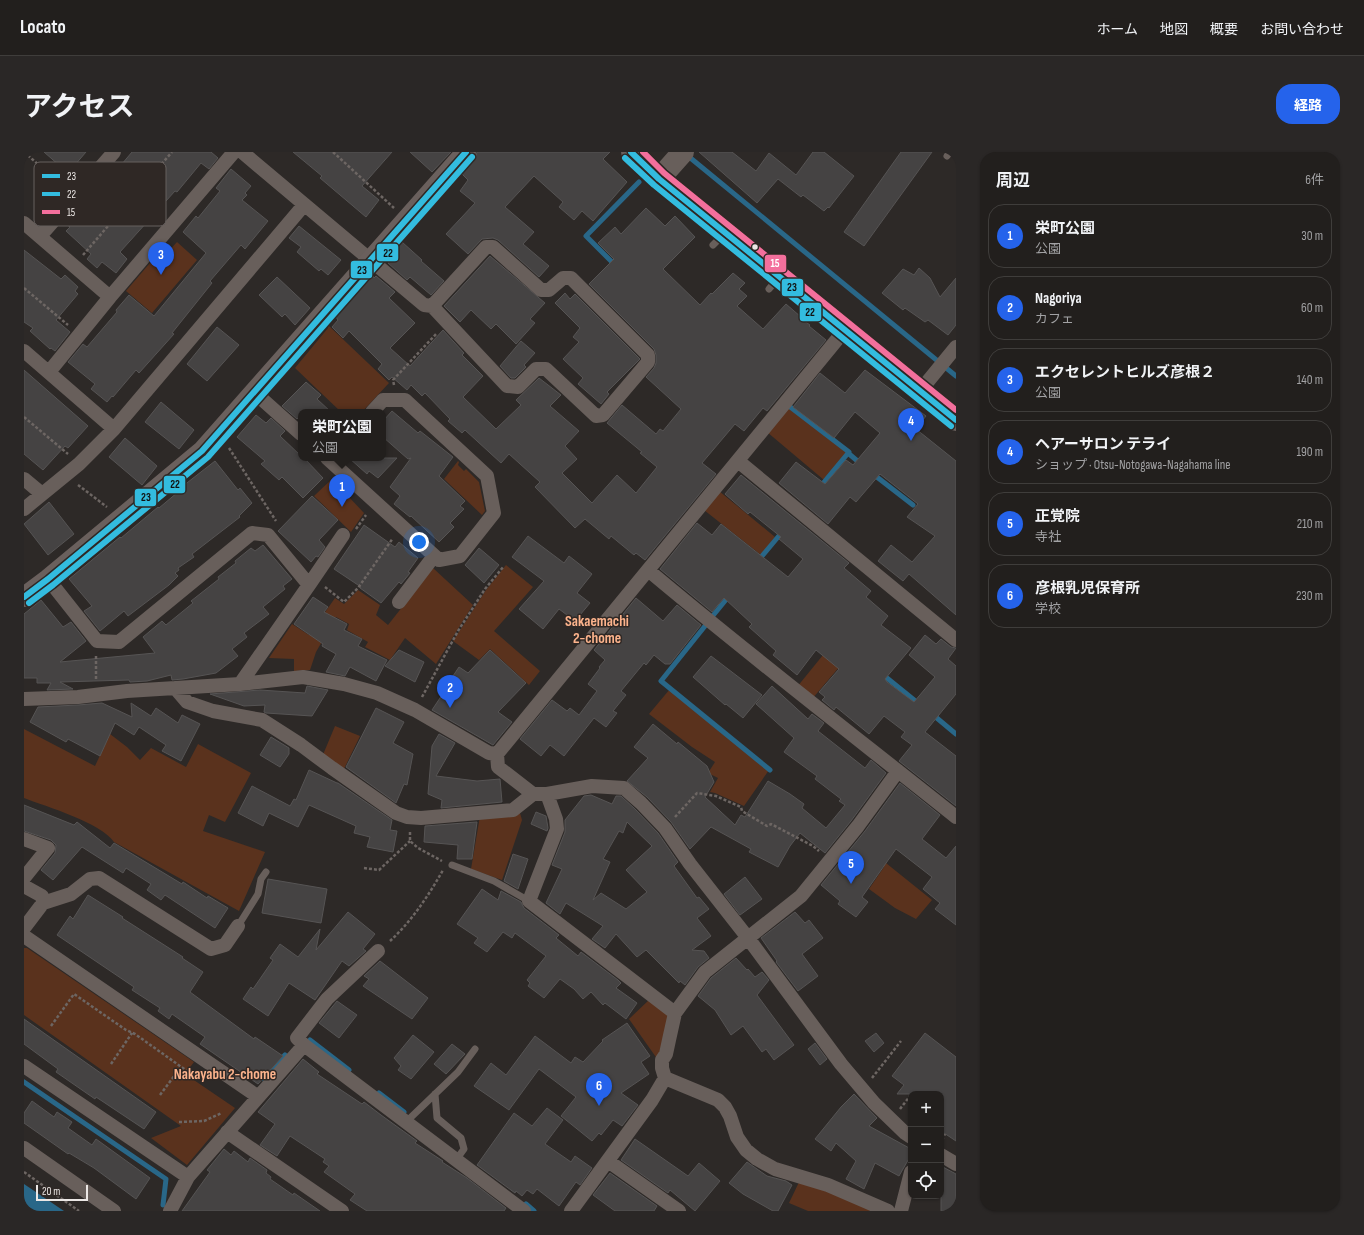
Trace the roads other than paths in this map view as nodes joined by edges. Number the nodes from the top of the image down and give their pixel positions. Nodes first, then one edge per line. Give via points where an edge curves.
1 (114, 152) edge
2 (234, 152) edge
3 (242, 152) edge
4 (466, 152) edge
5 (632, 152) edge
6 (681, 154) edge
7 (105, 162) edge
8 (659, 179) junction
9 (304, 205) junction
10 (24, 223) edge
11 (49, 226) edge
12 (40, 236) junction
13 (370, 259) junction
14 (110, 297) junction
15 (439, 315) junction
16 (844, 331) junction
17 (956, 347) edge
18 (24, 351) edge
19 (48, 372) junction
20 (255, 386) junction
21 (920, 391) junction
22 (375, 409) edge
23 (956, 420) edge
24 (114, 429) junction
25 (298, 431) edge
26 (331, 461) edge
27 (738, 461) junction
28 (24, 479) edge
29 (50, 492) junction
30 (24, 509) edge
31 (343, 536) road end
32 (434, 556) junction
33 (648, 570) junction
34 (48, 579) junction
35 (311, 582) junction
36 (24, 597) edge
37 (399, 602) dead end
38 (956, 640) edge
39 (240, 684) junction
40 (175, 688) junction
41 (24, 699) edge
42 (498, 754) junction
43 (898, 771) junction
44 (533, 794) junction
45 (547, 794) junction
46 (956, 817) edge
47 (24, 839) edge
48 (449, 864) road end
49 (266, 872) dead end
50 (24, 878) edge
51 (24, 886) edge
52 (529, 901) junction
53 (43, 903) junction
54 (238, 926) joint
55 (24, 928) edge
56 (24, 936) edge
57 (748, 938) junction
58 (378, 951) road end
59 (674, 1013) junction
60 (304, 1045) junction
61 (475, 1049) dead end
62 (24, 1066) edge
63 (666, 1078) junction
64 (435, 1094) junction
65 (257, 1096) junction
66 (406, 1122) junction
67 (226, 1132) junction
68 (908, 1135) edge
69 (24, 1148) edge
70 (944, 1157) edge
71 (456, 1160) junction
72 (608, 1161) junction
73 (956, 1164) edge
74 (188, 1176) junction
75 (908, 1184) edge
76 (114, 1211) edge
77 (170, 1211) edge
78 (342, 1211) edge
79 (524, 1211) edge
80 (570, 1211) edge
81 (678, 1211) edge
82 (888, 1211) edge
83 (901, 1211) edge

1 - 7 street
2 - 14 street
3 - 9 street
4 - 13 street
5 - 8 street
6 - 8 main road
8 - 16 main road via 719,239 774,283
9 - 13 street
9 - 24 street
10 - 12 street
11 - 12 street
12 - 14 street
13 - 15 street
13 - 20 street
14 - 19 street
15 - 15 street via 486,247 493,247 541,290 549,290 563,274 571,278 648,355 648,362 603,416 596,416 547,366 536,368 518,387 507,386
16 - 21 main road
16 - 27 street via 828,354
17 - 21 street
18 - 19 street
19 - 24 street
20 - 25 street
20 - 34 street via 202,451
21 - 23 main road
22 - 32 street via 383,400 406,400 486,476 494,495 494,513 486,529 460,556 440,560
24 - 29 street
26 - 32 street
27 - 33 street
27 - 38 street
28 - 29 street
29 - 30 street
31 - 35 street
32 - 37 street
33 - 42 street via 632,585
33 - 43 street
34 - 35 street via 97,641 119,642 252,533 268,535
34 - 36 street
35 - 39 street
39 - 40 street
39 - 42 street via 303,677 377,692 416,710 433,723 489,753
40 - 41 street
40 - 44 street via 187,702 213,711 262,720 396,813 421,818 513,810
42 - 44 street via 498,767
43 - 46 street
43 - 57 street via 858,826 831,860 814,876 801,896
44 - 45 street
45 - 52 street via 557,829
45 - 57 street via 592,786 624,788 665,828
47 - 50 street via 48,848
48 - 52 lane via 494,881
49 - 54 lane via 261,879 258,894
51 - 53 street via 42,896
52 - 59 street
53 - 54 street via 71,894 90,879 99,878 211,949 225,945
53 - 55 street
56 - 65 street
57 - 59 street via 705,972
57 - 68 street via 843,1069
58 - 60 street via 327,1000 297,1038
59 - 63 street via 666,1054 662,1060
60 - 65 street
60 - 66 street
61 - 64 lane via 458,1072
62 - 74 street
63 - 72 street via 649,1112
63 - 82 street via 718,1100 730,1116 737,1137 746,1150 757,1159 781,1171 828,1185
64 - 66 lane
64 - 71 lane via 437,1118 461,1138 464,1149
65 - 67 street
66 - 71 street
67 - 74 street
67 - 78 street
69 - 76 street
70 - 73 street
71 - 79 street
72 - 80 street
72 - 81 street
74 - 77 street
75 - 83 street

